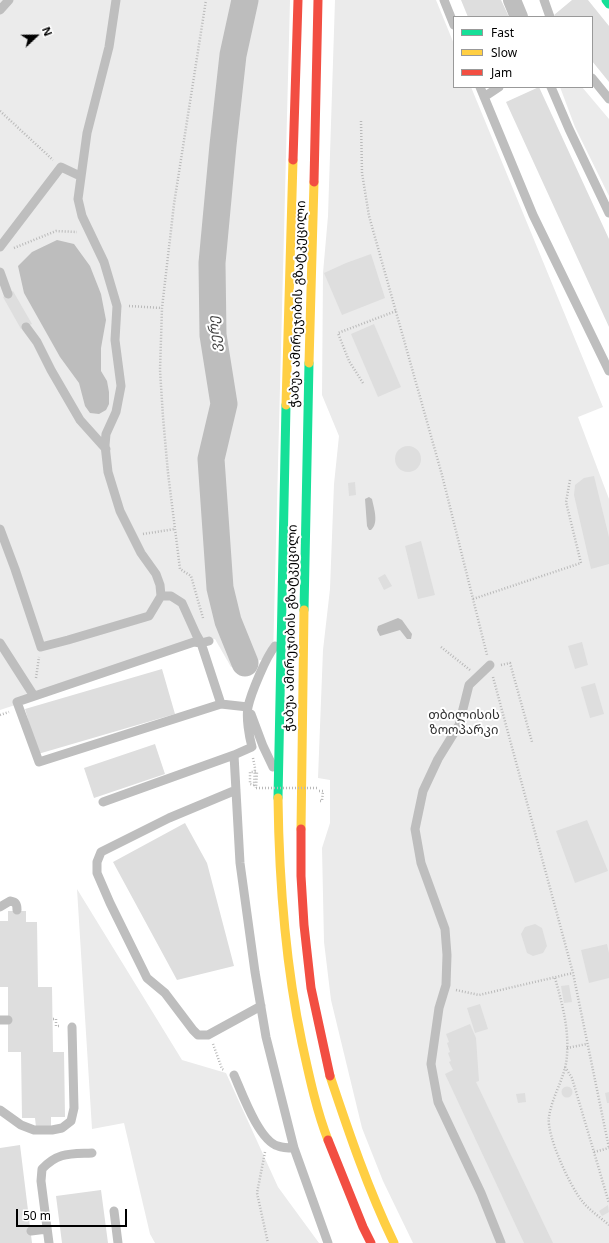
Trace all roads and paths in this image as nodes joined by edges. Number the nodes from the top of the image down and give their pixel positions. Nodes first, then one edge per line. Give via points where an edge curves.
1 (9, 0) edge
2 (116, 0) edge
3 (206, 0) edge
4 (298, 0) edge
5 (318, 0) edge
6 (444, 0) edge
7 (512, 0) edge
8 (544, 0) edge
9 (606, 0) edge
10 (609, 4) edge
11 (0, 10) edge
12 (520, 16) edge
13 (550, 16) edge
14 (453, 22) edge
15 (593, 79) edge
16 (480, 88) edge
17 (498, 88) edge
18 (551, 88) edge
19 (484, 97) junction
20 (609, 99) edge
21 (0, 111) edge
22 (362, 121) dead end
23 (61, 167) junction
24 (80, 176) junction
25 (609, 213) edge
26 (96, 244) junction
27 (0, 247) edge
28 (11, 250) dead end
29 (0, 272) edge
30 (8, 294) dead end
31 (139, 307) dead end
32 (162, 308) junction
33 (396, 311) junction
34 (26, 327) dead end
35 (609, 371) edge
36 (363, 383) dead end
37 (106, 449) junction
38 (570, 480) dead end
39 (175, 529) junction
40 (0, 530) edge
41 (132, 536) junction
42 (161, 596) junction
43 (473, 599) junction
44 (281, 639) junction
45 (205, 642) junction
46 (0, 643) edge
47 (41, 647) junction
48 (441, 647) dead end
49 (490, 667) junction
50 (478, 677) junction
51 (34, 696) junction
52 (221, 704) junction
53 (248, 707) junction
54 (532, 742) dead end
55 (234, 755) junction
56 (255, 768) dead end
57 (278, 781) junction
58 (319, 788) dead end
59 (236, 790) junction
60 (103, 802) dead end
61 (0, 907) edge
62 (17, 910) dead end
63 (573, 973) junction
64 (555, 978) junction
65 (446, 985) junction
66 (261, 1006) junction
67 (53, 1019) dead end
68 (56, 1026) dead end
69 (72, 1026) dead end
70 (587, 1044) junction
71 (567, 1048) junction
72 (216, 1049) dead end
73 (565, 1067) junction
74 (222, 1069) dead end
75 (234, 1075) dead end
76 (0, 1110) edge
77 (267, 1140) junction
78 (294, 1148) junction
79 (609, 1148) edge
80 (594, 1152) junction
81 (92, 1153) dead end
82 (609, 1203) edge
83 (114, 1211) dead end
84 (609, 1225) edge
85 (47, 1229) junction
86 (31, 1231) dead end
87 (48, 1243) edge
88 (118, 1243) edge
89 (268, 1243) edge
90 (328, 1243) edge
91 (371, 1243) edge
92 (394, 1243) edge
93 (501, 1243) edge

1 - 11 lane
2 - 24 lane via 109,47
3 - 32 path via 174,204
4 - 44 main road, ჭაბუა ამირეჯიბის გზატკეცილი via 284,439
5 - 92 main road, ჭაბუა ამირეჯიბის გზატკეცილი via 308,400 301,876 311,988 329,1072 356,1153
6 - 14 lane
7 - 12 street
8 - 13 lane
9 - 10 main road
15 - 20 lane
16 - 19 lane
17 - 19 lane
18 - 25 lane
19 - 35 lane via 533,215
21 - 23 path
22 - 33 path via 362,173 369,216
23 - 24 lane
23 - 27 lane
24 - 26 lane via 78,199 82,216
26 - 28 path via 78,232 56,231
26 - 37 lane via 117,306 115,340 121,386 116,412 106,434
29 - 30 lane
31 - 32 path
32 - 39 path via 160,370
33 - 36 path via 338,333 349,361
33 - 43 path via 442,475
34 - 37 lane via 80,420
37 - 41 lane via 112,486
38 - 43 path via 566,502 581,563
39 - 41 path
39 - 45 path via 180,568 191,576
40 - 47 lane
41 - 42 lane via 156,574
42 - 45 lane via 171,596 182,603 196,634
42 - 47 lane via 149,616
43 - 49 path
44 - 53 lane via 266,661
44 - 57 main road, ჭაბუა ამირეჯიბის გზატკეცილი
45 - 51 lane via 194,642
45 - 52 lane
46 - 51 lane
47 - 51 path
48 - 50 path
49 - 50 lane
49 - 54 path via 510,662
49 - 63 path
50 - 65 lane via 469,685 459,725 438,759 423,791 415,829 421,863 445,929
51 - 52 lane via 17,702 39,762
52 - 53 lane
53 - 55 lane via 252,748
53 - 57 lane
55 - 59 lane
55 - 60 lane
56 - 58 path, bridge via 255,774 254,784 250,784 250,772 257,772 256,788
57 - 91 main road, ჭაბუა ამირეჯიბის გზატკეცილი via 279,866 285,940 295,1010 308,1073 324,1128
59 - 66 lane via 240,863
59 - 66 lane via 169,818 101,852 97,862 97,873 147,978 165,993 198,1035 208,1035
61 - 62 lane via 10,901 17,905
63 - 64 path
63 - 70 path
64 - 65 path via 479,995
64 - 71 path via 567,1027
65 - 93 lane via 439,1008 431,1064 438,1102 481,1193
66 - 78 lane via 266,1037
67 - 68 path via 56,1019
69 - 76 lane via 74,1108 71,1121 62,1128 34,1130 21,1125
70 - 71 path
70 - 79 path
71 - 73 path
72 - 74 path
73 - 80 path via 572,1078
73 - 84 path via 553,1100 548,1128 574,1189 582,1201
75 - 77 lane via 257,1125
77 - 78 lane via 278,1146
77 - 89 path via 257,1193
78 - 90 lane
79 - 80 path
80 - 82 path
81 - 85 lane via 68,1154 50,1160 42,1169
83 - 88 lane
85 - 86 lane
85 - 87 lane

